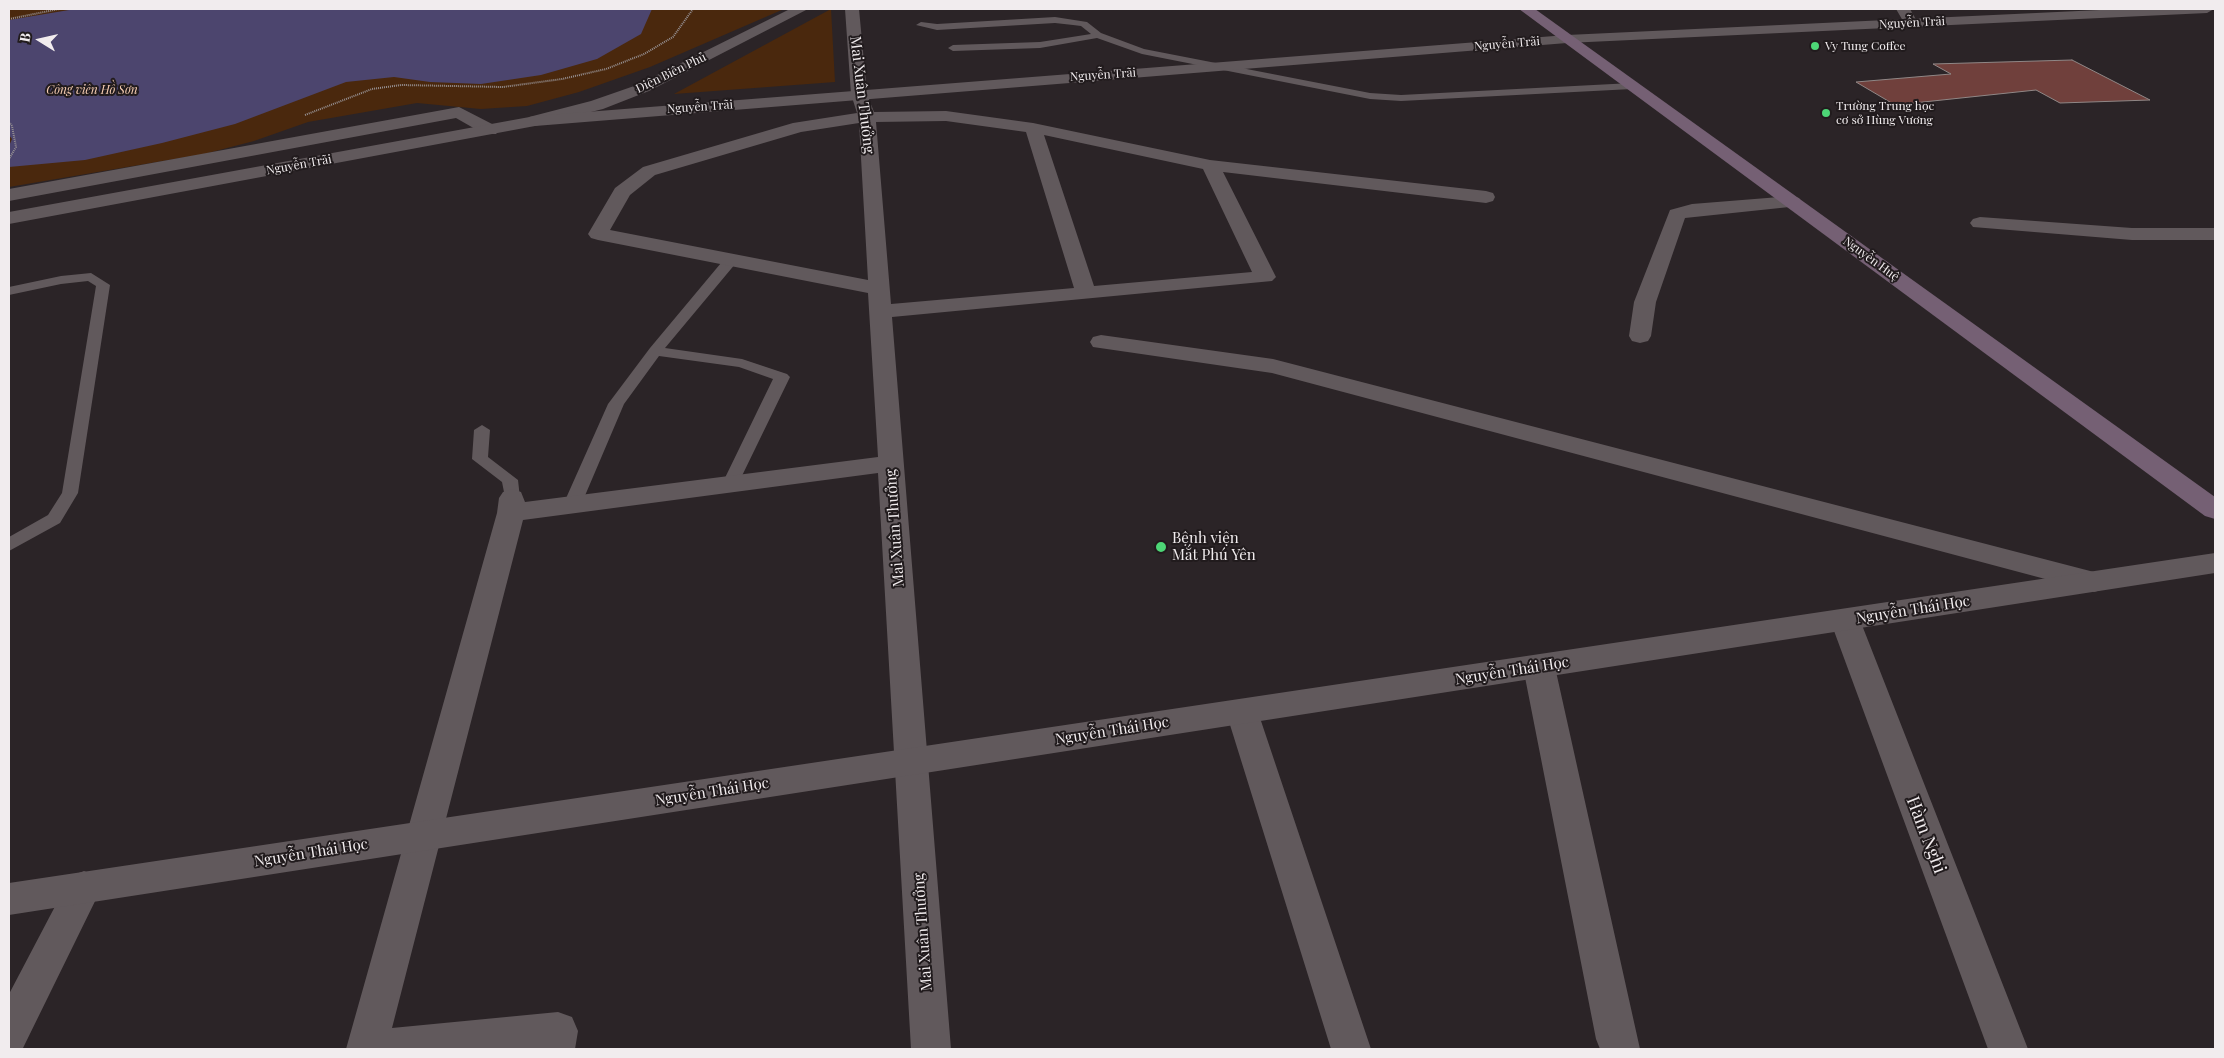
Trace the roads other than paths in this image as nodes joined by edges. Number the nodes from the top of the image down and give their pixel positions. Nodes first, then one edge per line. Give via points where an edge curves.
1 (801, 9) edge
2 (852, 9) edge
3 (1526, 9) edge
4 (1904, 9) edge
5 (2207, 9) edge
6 (1911, 23) junction
7 (921, 25) dead end
8 (1098, 35) junction
9 (1568, 39) junction
10 (953, 48) dead end
11 (1218, 66) junction
12 (1632, 86) junction
13 (863, 106) junction
14 (535, 122) junction
15 (1033, 128) junction
16 (490, 130) junction
17 (1210, 165) junction
18 (9, 194) edge
19 (1486, 197) dead end
20 (1792, 202) junction
21 (9, 218) edge
22 (1980, 223) dead end
23 (2215, 234) edge
24 (731, 260) junction
25 (9, 291) edge
26 (1086, 293) junction
27 (880, 300) junction
28 (1640, 336) dead end
29 (1101, 342) dead end
30 (655, 351) junction
31 (482, 430) dead end
32 (890, 463) junction
33 (730, 484) junction
34 (572, 504) junction
35 (511, 505) junction
36 (2215, 510) edge
37 (9, 545) edge
38 (2215, 563) edge
39 (2094, 582) junction
40 (1845, 620) junction
41 (1539, 667) junction
42 (1242, 712) junction
43 (911, 762) junction
44 (424, 836) junction
45 (84, 887) junction
46 (9, 900) edge
47 (9, 1034) edge
48 (366, 1049) edge
49 (377, 1049) edge
50 (555, 1049) edge
51 (931, 1049) edge
52 (1351, 1049) edge
53 (1620, 1049) edge
54 (2008, 1049) edge

1 - 14 street, Điện Biên Phủ via 643,88
2 - 13 street, Mai Xuân Thưởng
3 - 9 main road, Nguyễn Huệ
4 - 6 street
5 - 6 street, Nguyễn Trãi
6 - 9 street, Nguyễn Trãi
7 - 8 lane via 1064,21 1084,24
8 - 10 lane via 1040,45
8 - 11 lane via 1142,50
9 - 11 street, Nguyễn Trãi
9 - 12 main road, Nguyễn Huệ
11 - 12 lane via 1331,90 1401,98
11 - 13 street, Nguyễn Trãi
12 - 20 main road, Nguyễn Huệ
13 - 14 street, Nguyễn Trãi
13 - 15 street
13 - 24 street via 649,171 622,192 598,234
13 - 27 street, Mai Xuân Thưởng
14 - 16 street, Nguyễn Trãi
15 - 17 street
15 - 26 street
16 - 18 street via 459,112
16 - 21 street, Nguyễn Trãi
17 - 19 street
17 - 26 street via 1265,277
20 - 28 street via 1677,214 1645,302
20 - 36 main road, Nguyễn Huệ
22 - 23 street via 2132,234
24 - 27 street
24 - 30 lane
25 - 37 lane via 91,277 103,285 70,493 54,519
26 - 27 street
27 - 32 street, Mai Xuân Thưởng
29 - 39 street via 1273,366
30 - 33 lane via 742,363 782,377
30 - 34 lane via 616,404
31 - 35 lane via 480,459 510,480
32 - 33 street
32 - 43 street, Mai Xuân Thưởng
33 - 34 street
34 - 35 street
35 - 44 street
38 - 39 street, Nguyễn Thái Học
39 - 40 street, Nguyễn Thái Học
40 - 41 street, Nguyễn Thái Học
40 - 54 street, Hàm Nghi
41 - 42 street, Nguyễn Thái Học
41 - 53 street
42 - 43 street, Nguyễn Thái Học
42 - 52 street
43 - 44 street, Nguyễn Thái Học
43 - 51 street, Mai Xuân Thưởng
44 - 45 street, Nguyễn Thái Học
44 - 48 street
45 - 46 street, Nguyễn Thái Học
45 - 47 street
49 - 50 street via 558,1031

